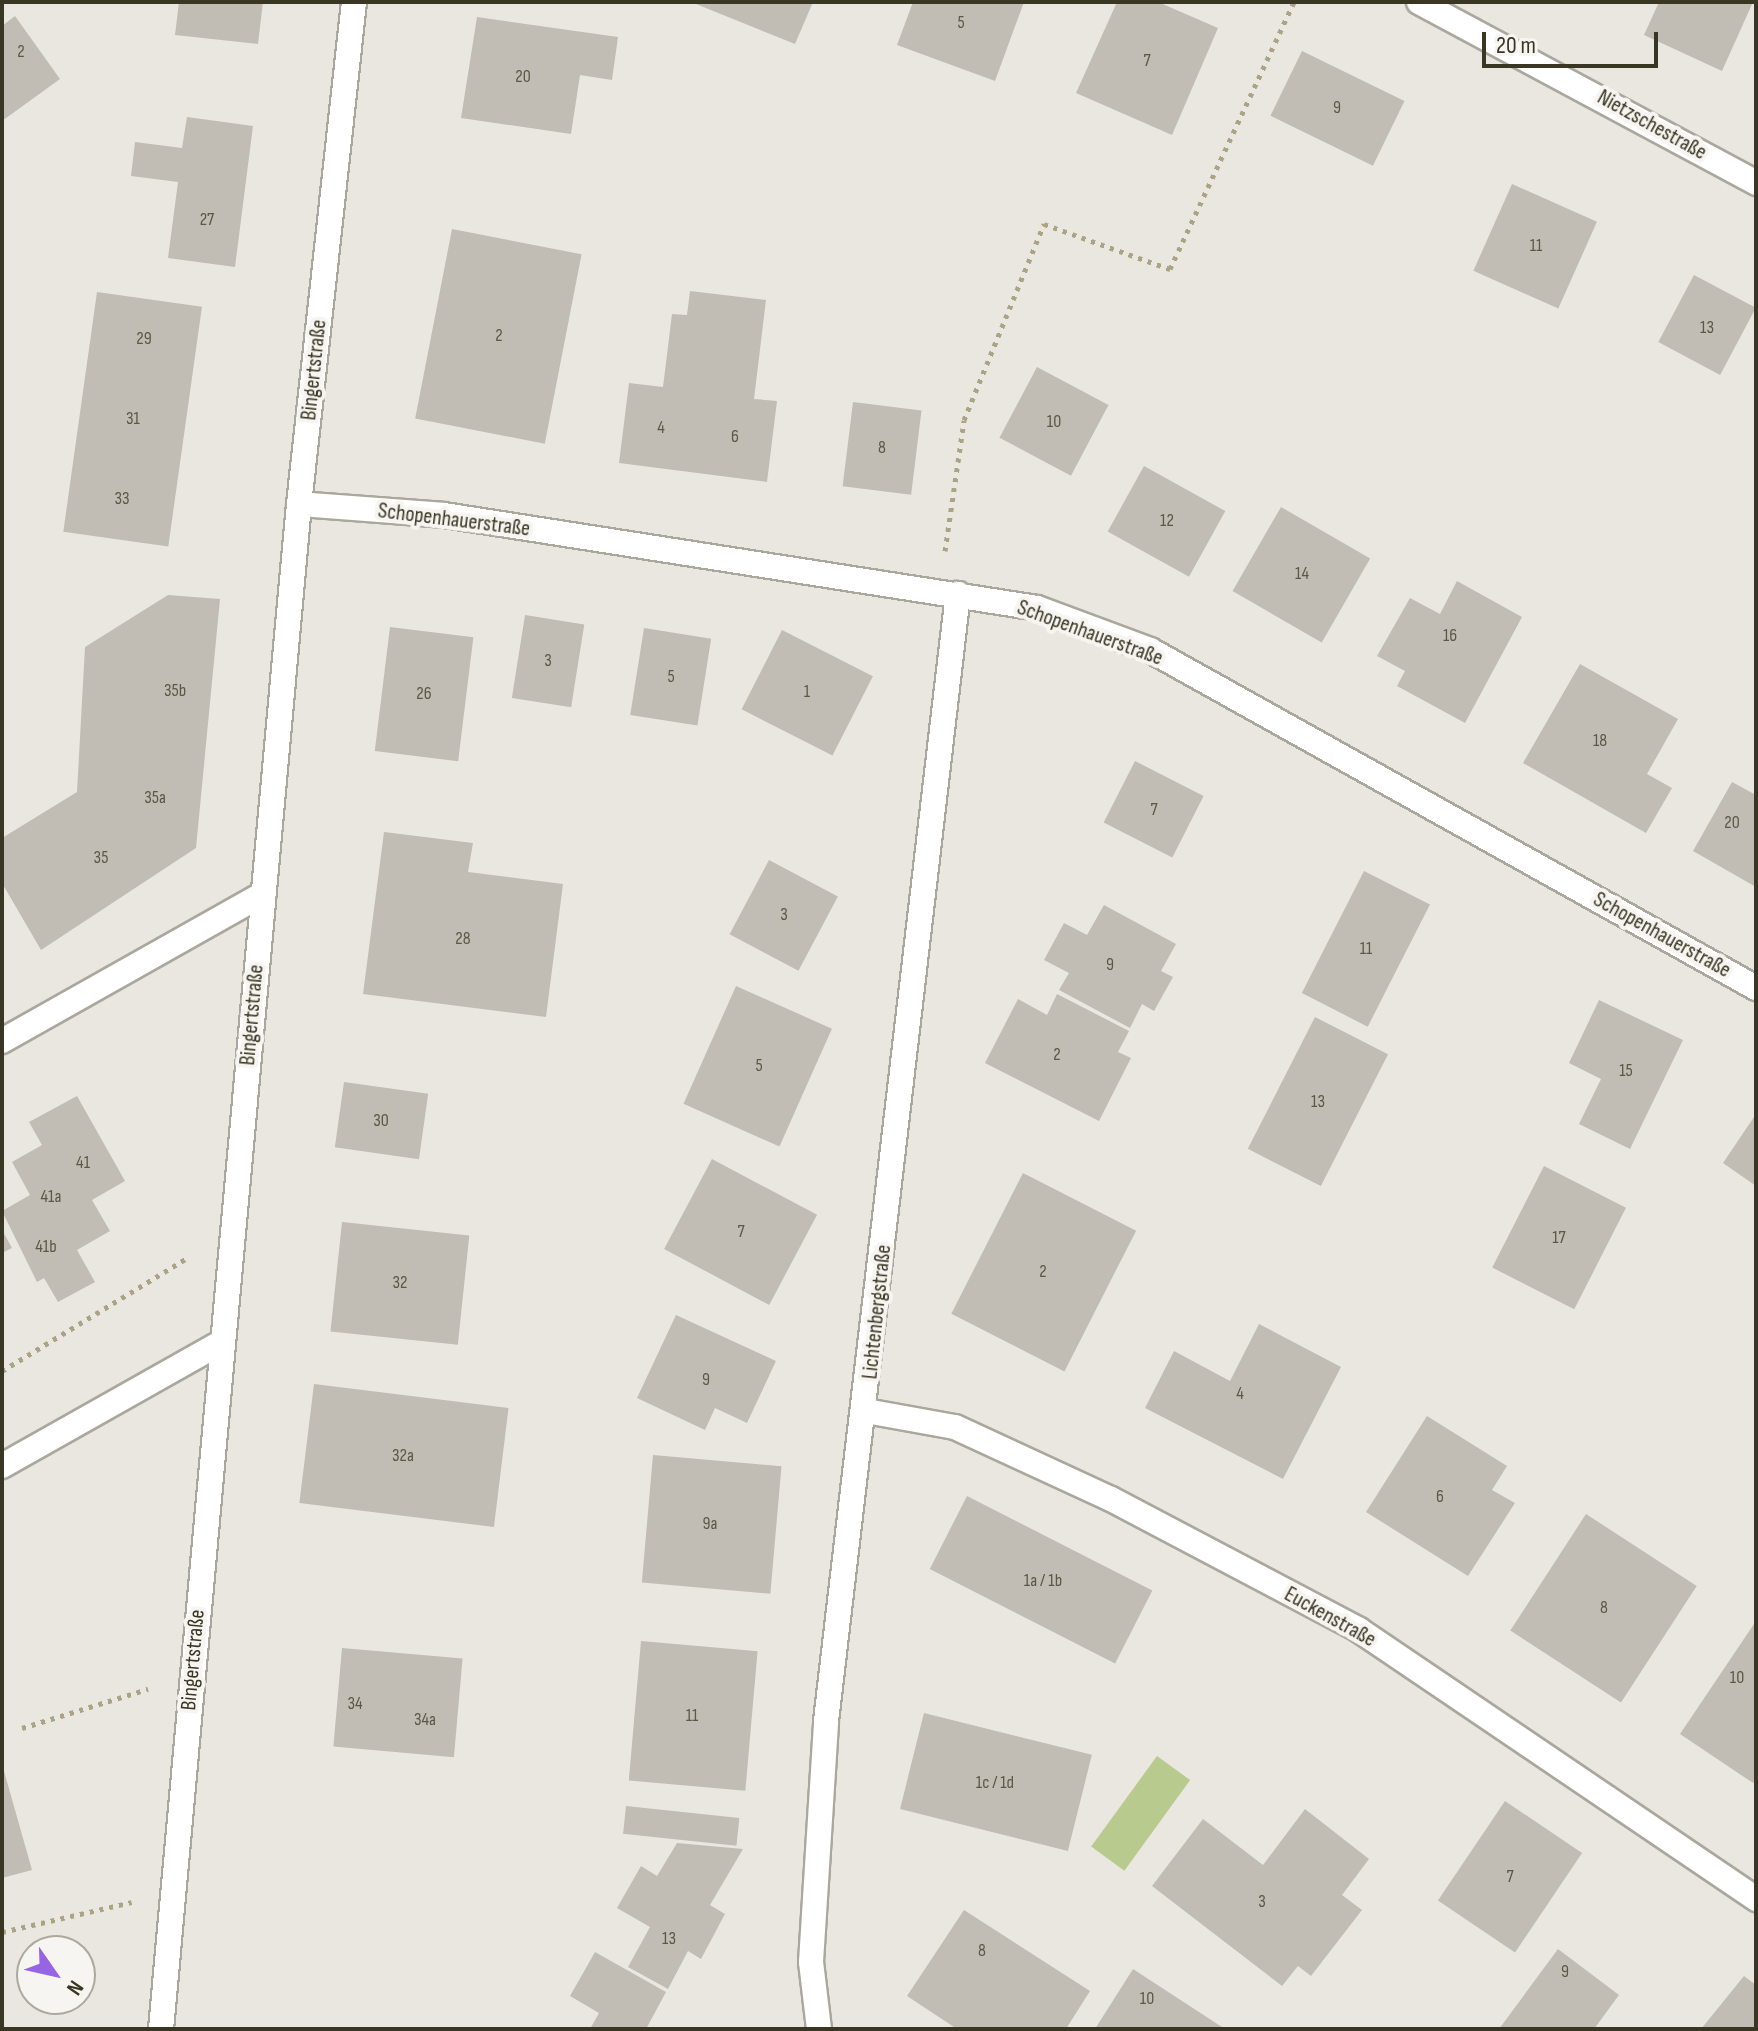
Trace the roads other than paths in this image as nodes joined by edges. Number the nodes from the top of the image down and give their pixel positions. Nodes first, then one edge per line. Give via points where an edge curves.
1 (354, 2) edge
2 (1419, 2) edge
3 (1756, 183) edge
4 (299, 504) junction
5 (958, 594) junction
6 (263, 894) junction
7 (1756, 988) edge
8 (2, 1041) edge
9 (222, 1342) junction
10 (866, 1411) junction
11 (2, 1466) edge
12 (1756, 1899) edge
13 (161, 2029) edge
14 (819, 2029) edge

1 - 4 street, Bingertstraße
2 - 3 street, Nietzschestraße
4 - 5 street, Schopenhauerstraße via 444,515
4 - 6 street, Bingertstraße
5 - 7 street, Schopenhauerstraße via 1037,608 1150,650
5 - 10 street, Lichtenbergstraße
6 - 8 street
6 - 9 street, Bingertstraße
9 - 11 street
9 - 13 street, Bingertstraße
10 - 12 street, Euckenstraße via 955,1427 1111,1499 1359,1630
10 - 14 street, Lichtenbergstraße via 826,1721 811,1962

